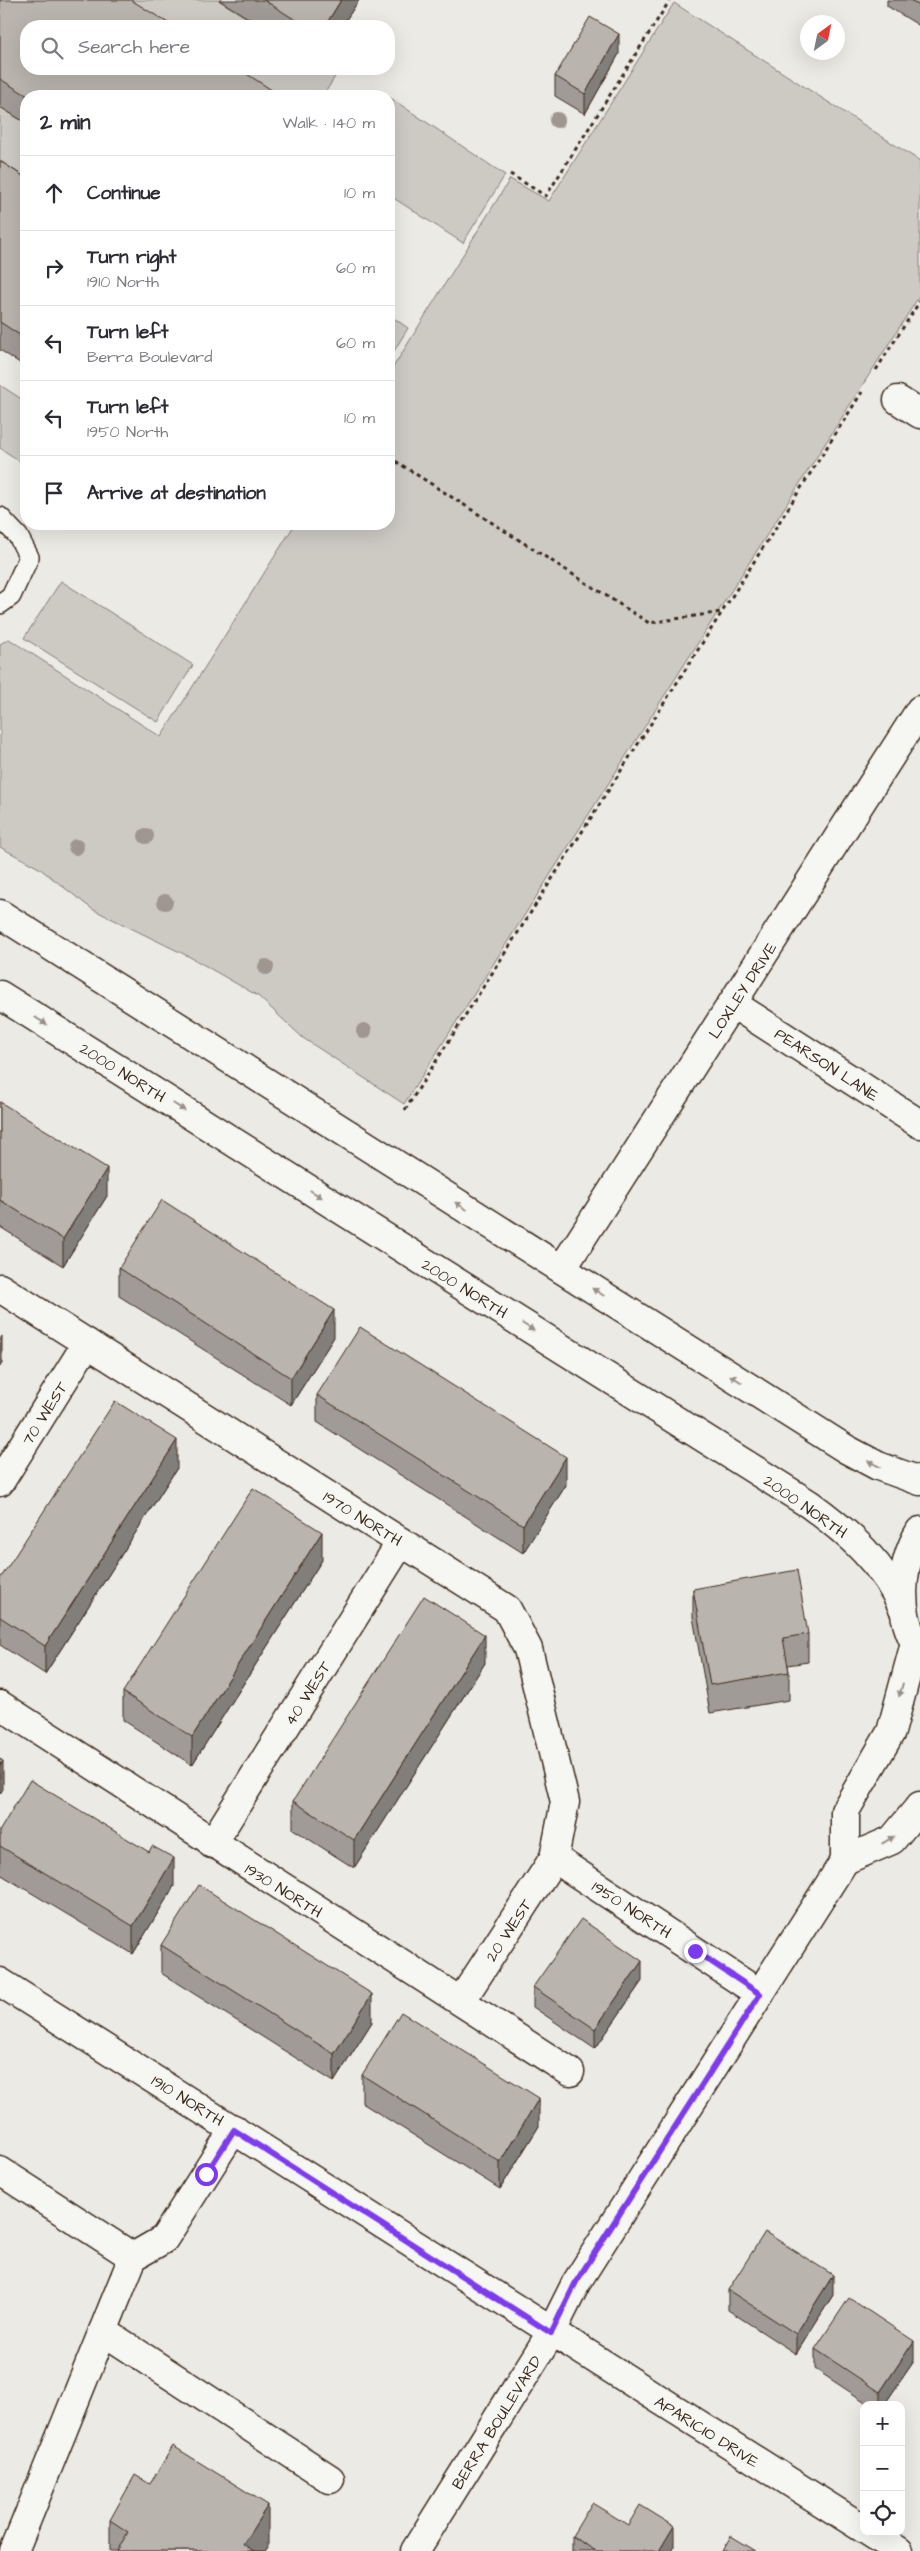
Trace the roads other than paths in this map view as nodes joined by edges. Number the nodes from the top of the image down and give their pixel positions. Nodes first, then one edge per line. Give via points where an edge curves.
1 (0, 517) edge
2 (0, 604) edge
3 (920, 710) edge
4 (0, 914) edge
5 (0, 994) edge
6 (733, 1004) junction
7 (920, 1124) edge
8 (562, 1269) junction
9 (0, 1288) edge
10 (88, 1343) junction
11 (920, 1481) edge
12 (0, 1482) edge
13 (920, 1531) edge
14 (401, 1542) junction
15 (904, 1610) junction
16 (918, 1647) edge
17 (0, 1705) edge
18 (920, 1806) edge
19 (212, 1844) junction
20 (554, 1858) junction
21 (845, 1860) junction
22 (0, 1982) edge
23 (760, 1994) junction
24 (461, 2001) junction
25 (570, 2072) dead end
26 (234, 2130) junction
27 (0, 2172) edge
28 (133, 2257) junction
29 (103, 2331) junction
30 (551, 2333) junction
31 (330, 2479) dead end
32 (860, 2526) edge
33 (875, 2536) edge
34 (14, 2551) edge
35 (415, 2551) edge
36 (899, 2551) edge

1 - 2 lane via 18,536 29,557 12,596
3 - 6 street, LOXLEY DRIVE
8 -> 4 street
5 -> 15 street, 2000 NORTH via 809,1504 860,1545 896,1591
6 - 7 street, PEARSON LANE
6 - 8 street, LOXLEY DRIVE
11 -> 8 street via 878,1466 846,1449
9 - 10 street, 1970 NORTH
10 - 12 street, 70 WEST
10 - 14 street, 1970 NORTH
13 - 15 street via 912,1545 903,1576
14 - 19 street, 40 WEST
14 - 20 street, 1970 NORTH via 507,1609 528,1649 565,1802
15 - 16 street
16 -> 21 street via 891,1732 845,1811
17 - 19 street, 1930 NORTH
21 -> 18 street via 892,1840
19 - 24 street, 1930 NORTH
20 - 23 street, 1950 NORTH
20 - 24 street, 20 WEST
21 - 23 street, BERRA BOULEVARD
22 - 26 street, 1910 NORTH
23 - 30 street, BERRA BOULEVARD via 576,2282
24 - 25 street, 1930 NORTH
26 - 28 street via 164,2238
26 - 30 street, 1910 NORTH
27 - 28 street
28 - 29 street
29 - 31 street
29 - 34 street
30 - 32 street, APARICIO DRIVE
30 - 35 street, BERRA BOULEVARD
33 - 36 street

